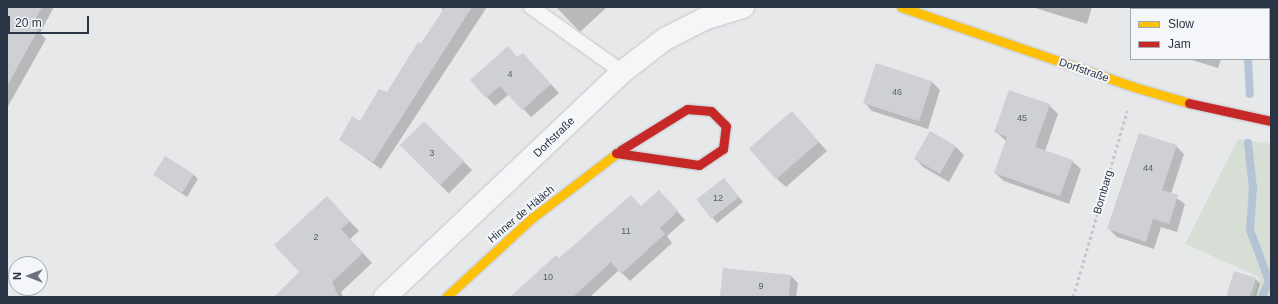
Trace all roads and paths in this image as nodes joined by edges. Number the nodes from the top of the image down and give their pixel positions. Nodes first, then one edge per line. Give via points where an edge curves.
1 (531, 7) edge
2 (743, 7) edge
3 (901, 7) edge
4 (622, 72) junction
5 (1134, 87) junction
6 (1271, 121) edge
7 (616, 153) junction
8 (385, 297) edge
9 (446, 297) edge
10 (1073, 297) edge

1 - 4 lane
2 - 4 street, Dorfstraße via 704,19 665,39
3 - 5 street, Dorfstraße
4 - 8 street, Dorfstraße
5 - 6 street, Dorfstraße via 1217,111
5 - 10 path, Bornbarg
7 - 7 street, Hinner de Hääch via 686,109 711,111 726,126 723,149 699,166
7 - 9 street, Hinner de Hääch via 532,218

